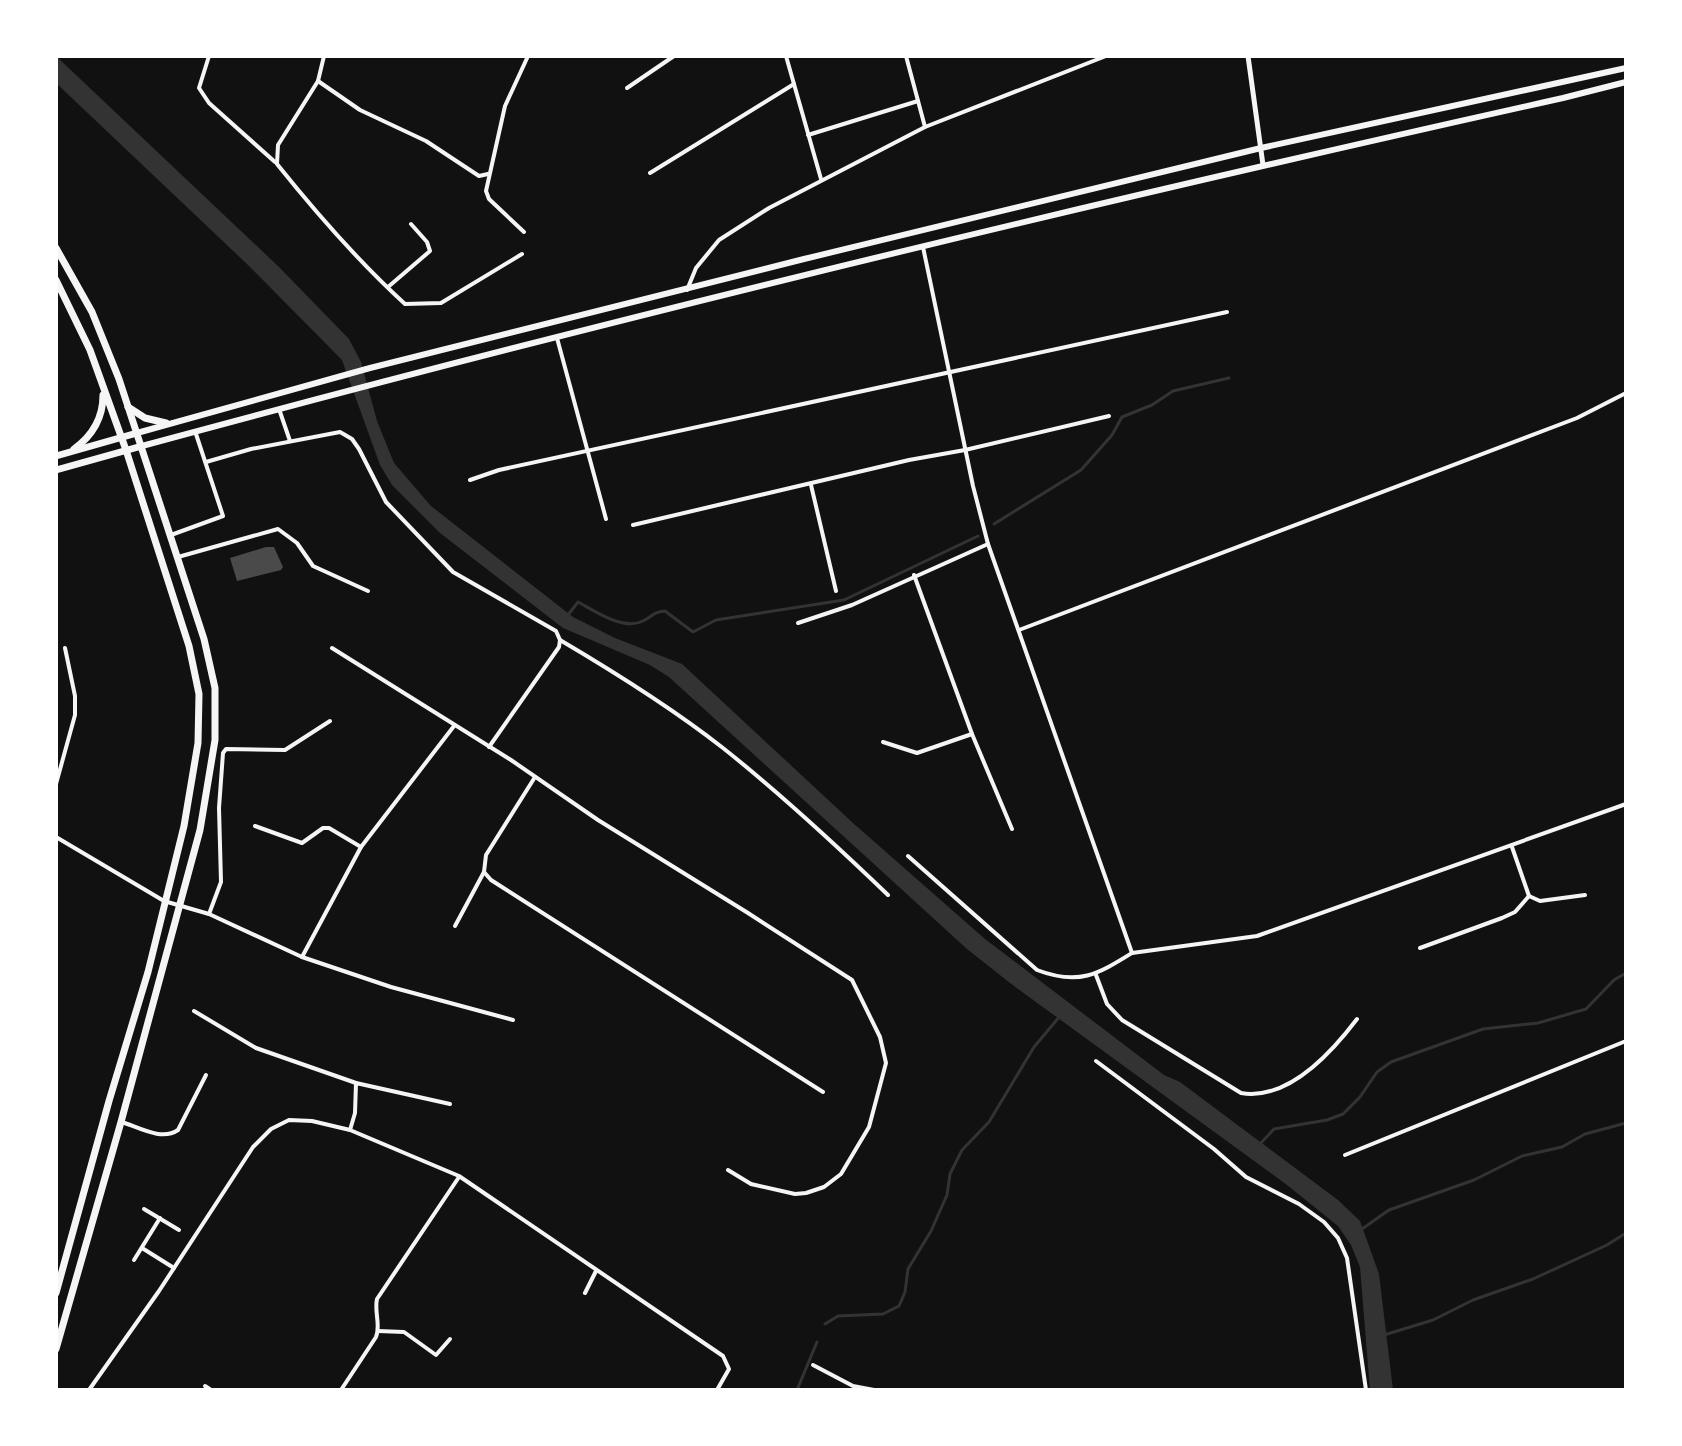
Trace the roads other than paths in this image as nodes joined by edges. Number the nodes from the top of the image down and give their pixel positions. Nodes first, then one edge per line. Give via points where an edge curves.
1 (209, 56) edge
2 (324, 56) edge
3 (528, 56) edge
4 (674, 56) edge
5 (786, 56) edge
6 (906, 56) edge
7 (1106, 56) edge
8 (1248, 56) edge
9 (1626, 68) edge
10 (318, 81) junction
11 (1626, 82) edge
12 (794, 84) junction
13 (627, 88) dead end
14 (918, 101) junction
15 (925, 127) junction
16 (808, 135) junction
17 (1261, 148) junction
18 (277, 164) junction
19 (1263, 165) junction
20 (650, 173) dead end
21 (488, 174) junction
22 (821, 179) junction
23 (411, 224) dead end
24 (524, 232) dead end
25 (922, 246) junction
26 (56, 248) edge
27 (522, 254) dead end
28 (56, 280) edge
29 (387, 287) junction
30 (687, 290) junction
31 (1227, 312) dead end
32 (556, 336) junction
33 (950, 372) junction
34 (103, 389) junction
35 (1626, 393) edge
36 (128, 407) junction
37 (278, 408) junction
38 (1109, 416) dead end
39 (166, 423) junction
40 (195, 431) junction
41 (137, 433) junction
42 (121, 437) junction
43 (290, 441) junction
44 (142, 446) junction
45 (126, 450) junction
46 (965, 450) junction
47 (588, 452) junction
48 (67, 454) junction
49 (56, 456) edge
50 (206, 462) junction
51 (56, 470) edge
52 (470, 480) dead end
53 (811, 485) junction
54 (606, 519) dead end
55 (633, 525) dead end
56 (171, 535) junction
57 (988, 544) junction
58 (178, 557) junction
59 (914, 575) junction
60 (368, 591) dead end
61 (836, 591) dead end
62 (798, 623) dead end
63 (1019, 630) junction
64 (560, 640) junction
65 (65, 648) dead end
66 (332, 648) dead end
67 (330, 721) dead end
68 (454, 726) junction
69 (972, 734) junction
70 (883, 742) dead end
71 (489, 747) junction
72 (535, 777) junction
73 (56, 784) edge
74 (1626, 804) edge
75 (255, 826) dead end
76 (1012, 829) dead end
77 (56, 837) edge
78 (361, 847) junction
79 (1512, 847) junction
80 (908, 856) dead end
81 (484, 872) junction
82 (888, 895) dead end
83 (1585, 895) dead end
84 (1529, 896) junction
85 (164, 901) junction
86 (179, 906) junction
87 (209, 914) junction
88 (455, 926) dead end
89 (1420, 948) dead end
90 (1132, 953) junction
91 (302, 957) junction
92 (1096, 975) junction
93 (194, 1011) dead end
94 (1357, 1019) dead end
95 (513, 1020) dead end
96 (1626, 1041) edge
97 (1096, 1061) dead end
98 (206, 1075) dead end
99 (356, 1083) junction
100 (823, 1092) dead end
101 (450, 1104) dead end
102 (121, 1122) junction
103 (350, 1130) junction
104 (1345, 1155) dead end
105 (728, 1170) dead end
106 (459, 1176) junction
107 (144, 1209) dead end
108 (160, 1218) junction
109 (179, 1230) dead end
110 (142, 1247) junction
111 (134, 1260) dead end
112 (174, 1268) junction
113 (596, 1271) junction
114 (56, 1293) edge
115 (585, 1293) dead end
116 (378, 1331) junction
117 (450, 1339) dead end
118 (56, 1349) edge
119 (813, 1365) dead end
120 (205, 1386) dead end
121 (89, 1390) edge
122 (211, 1390) edge
123 (341, 1390) edge
124 (717, 1390) edge
125 (874, 1390) edge
126 (1366, 1390) edge

1 - 18 street via 199,88
2 - 10 street
3 - 21 street via 505,106
4 - 13 street
5 - 12 street
6 - 14 street
7 - 15 street
8 - 17 street
9 - 17 main road
10 - 18 street via 278,145
10 - 21 street via 479,176
11 - 19 main road
12 - 16 street
12 - 20 street
14 - 15 street
14 - 16 street
15 - 22 street
16 - 22 street
17 - 19 street
17 - 30 main road
18 - 29 street
19 - 25 main road
21 - 24 street via 489,199
22 - 30 street via 719,240 696,268
23 - 29 street via 430,251
25 - 32 main road
25 - 33 street
26 - 36 highway via 92,312
27 - 29 street via 441,303 405,304
28 - 34 highway
30 - 39 main road
31 - 33 street
32 - 37 main road
32 - 47 street
33 - 46 street
33 - 47 street
34 - 42 highway
34 - 48 highway via 95,427
35 - 63 street via 1564,424
36 - 39 highway
36 - 41 highway
37 - 40 main road
37 - 43 street
38 - 46 street
39 - 41 main road
40 - 44 main road
40 - 50 street
41 - 42 highway
41 - 44 highway
42 - 45 highway
42 - 48 highway
43 - 50 street
43 - 64 street via 340,432 352,439 386,502 453,572 556,631
44 - 45 highway
44 - 56 highway
45 - 51 highway
45 - 85 highway via 189,646 199,694 194,771
46 - 53 street
46 - 57 street
47 - 52 street
47 - 54 street
48 - 49 highway
50 - 56 street via 223,516
53 - 55 street
53 - 61 street
56 - 58 highway
57 - 59 street
57 - 63 street
58 - 60 street via 278,529 297,543 313,566
58 - 86 highway via 215,688 215,740 200,830
59 - 62 street via 852,605
59 - 69 street
63 - 90 street
64 - 71 street via 537,682
64 - 82 street via 631,682 722,747
65 - 73 street via 75,715
66 - 68 street
67 - 87 street via 285,750 223,753 221,882
68 - 71 street
68 - 78 street
69 - 70 street via 917,753
69 - 76 street
71 - 72 street
72 - 81 street via 486,855
72 - 105 street via 848,977 880,1037 886,1063 869,1127 831,1183 795,1194 751,1184
74 - 79 street
75 - 78 street via 302,843 329,828
77 - 85 street
78 - 91 street
79 - 84 street
79 - 90 street via 1257,936
80 - 92 street via 1037,970 1051,976
81 - 88 street
81 - 100 street
83 - 84 street via 1540,901
84 - 89 street via 1515,912
85 - 86 street
85 - 114 highway
86 - 87 street
86 - 102 highway
87 - 91 street
90 - 92 street
91 - 95 street
92 - 94 street via 1107,1004 1122,1020 1241,1093 1255,1095 1300,1077 1333,1050
93 - 99 street via 256,1048
96 - 104 street
97 - 126 street via 1246,1177 1299,1204 1338,1238 1347,1258
98 - 102 street via 172,1134
99 - 101 street
99 - 103 street
102 - 118 highway
103 - 106 street
103 - 112 street via 289,1120 271,1129 253,1147
106 - 113 street
106 - 116 street via 377,1299
107 - 108 street
108 - 109 street
108 - 110 street
110 - 111 street
110 - 112 street
112 - 121 street
113 - 115 street
113 - 124 street via 723,1356 729,1369
116 - 117 street via 404,1332 436,1355
116 - 123 street
119 - 125 street via 853,1386
120 - 122 street

